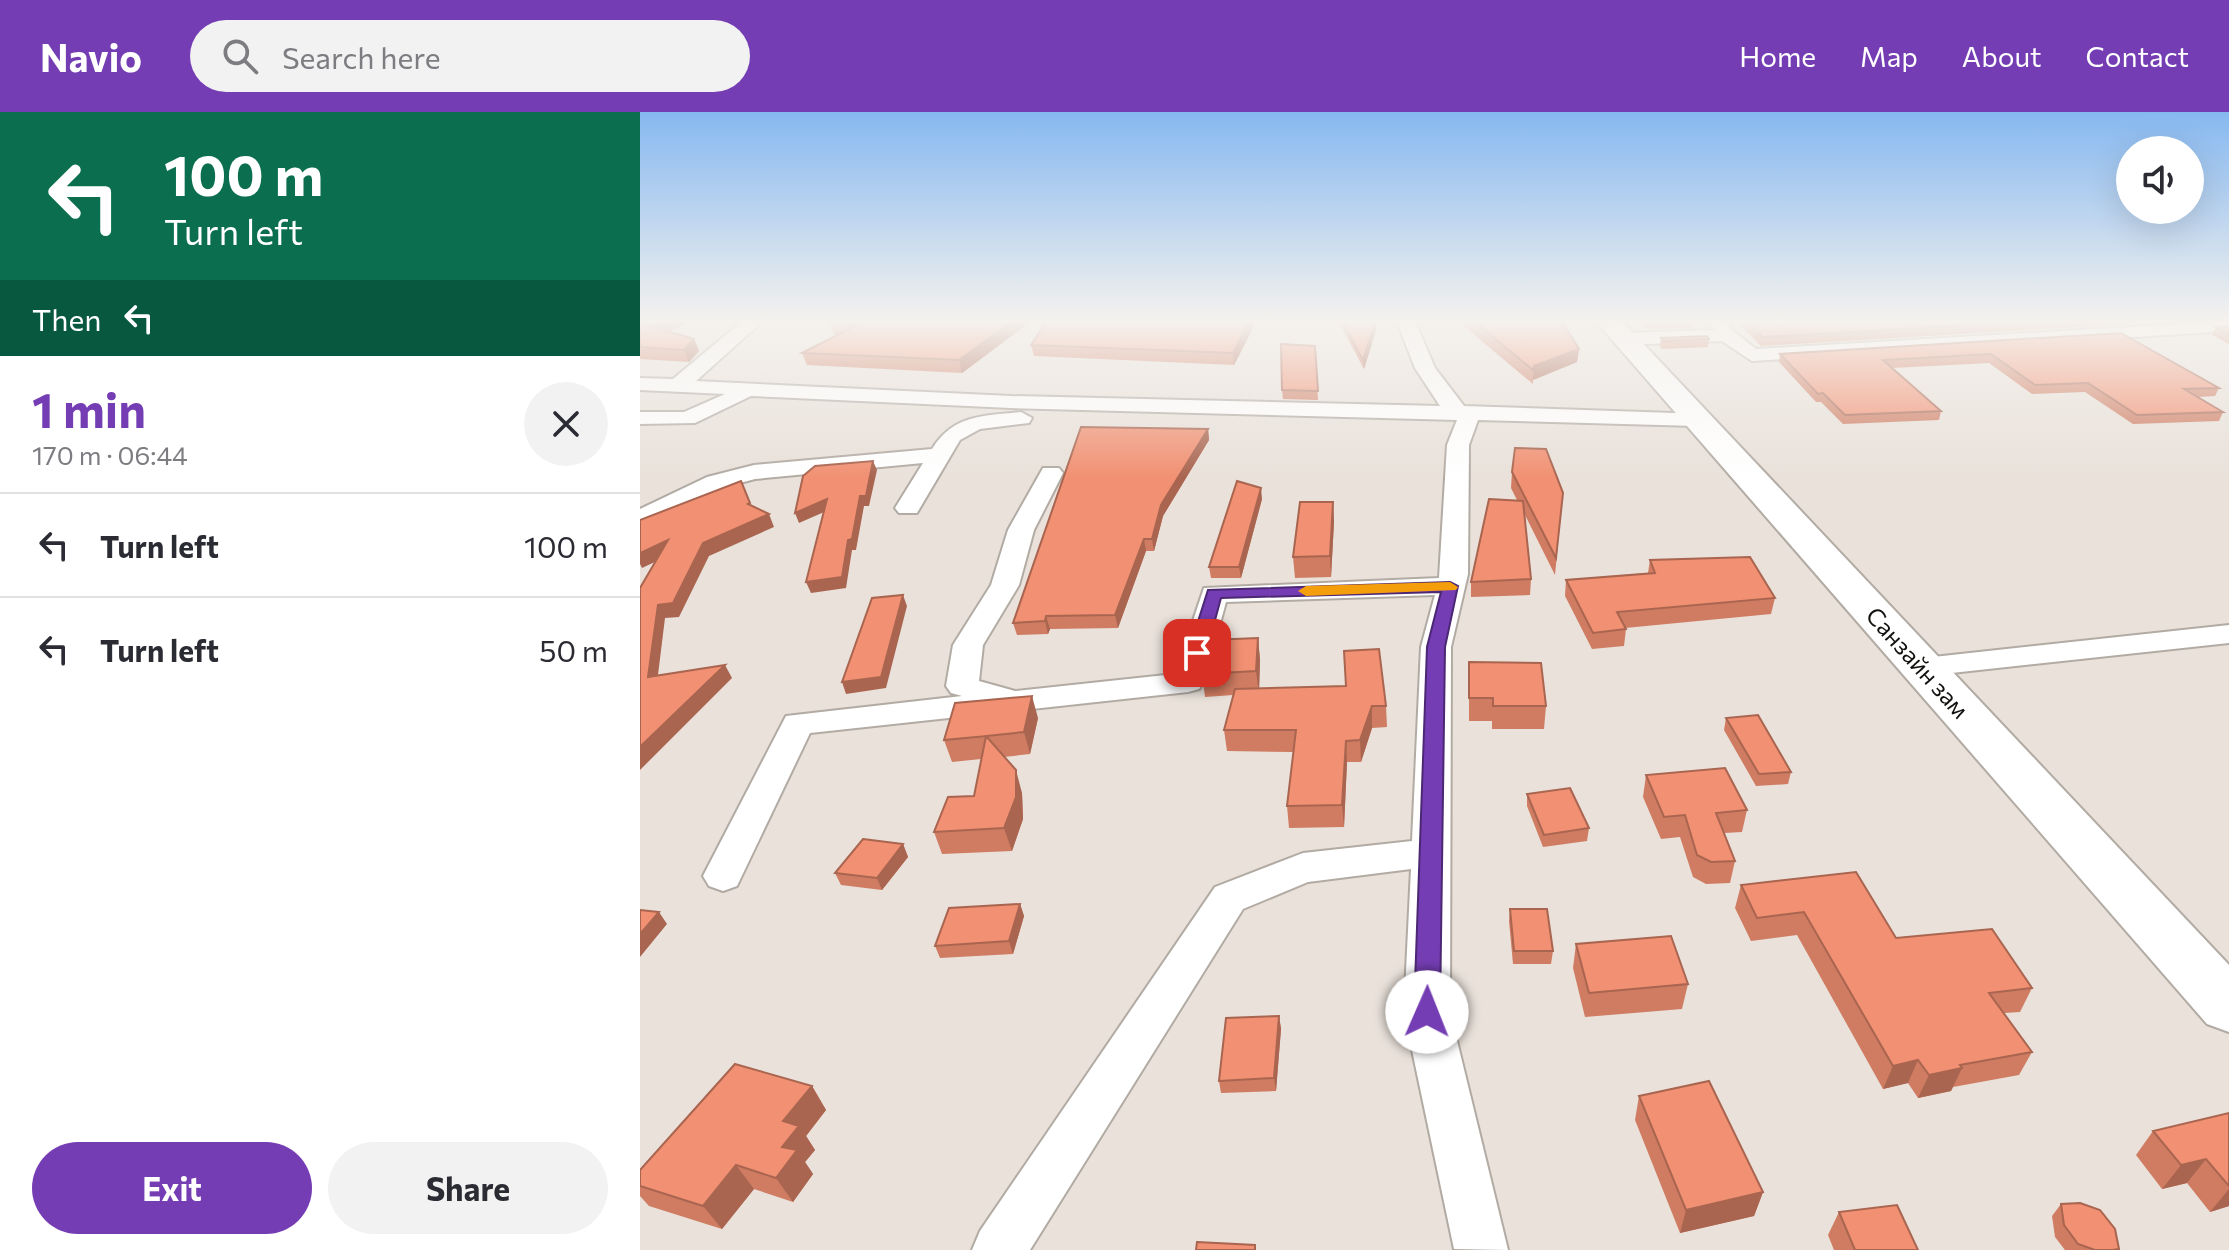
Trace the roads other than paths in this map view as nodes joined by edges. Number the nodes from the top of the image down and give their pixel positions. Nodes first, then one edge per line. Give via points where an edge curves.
1 (694, 372) edge
2 (1426, 372) edge
3 (1653, 372) edge
4 (640, 384) edge
5 (676, 387) junction
6 (752, 391) junction
7 (1114, 404) junction
8 (1464, 411) junction
9 (640, 418) edge
10 (1696, 419) junction
11 (938, 455) junction
12 (1051, 473) dead end
13 (908, 508) dead end
14 (640, 519) edge
15 (1450, 586) junction
16 (2229, 634) edge
17 (1924, 667) junction
18 (1013, 700) junction
19 (1430, 853) junction
20 (723, 876) dead end
21 (2229, 1006) edge
22 (1481, 1249) edge
23 (999, 1250) edge

1 - 5 street
2 - 8 street via 1442,397
3 - 10 main road, Санзайн зам
4 - 5 street
5 - 6 street
6 - 7 street
6 - 9 street via 687,418
7 - 8 street
7 - 11 street via 975,423 951,436
8 - 10 street
8 - 15 street
10 - 17 main road, Санзайн зам
11 - 13 street
11 - 14 street via 754,472 716,482
12 - 18 street via 1021,530 1005,585 968,645 962,686
15 - 18 street via 1214,594 1188,682
15 - 19 street via 1436,647
16 - 17 street
17 - 21 main road, Санзайн зам
18 - 20 street via 798,724
19 - 22 street via 1427,1012
19 - 23 street via 1303,868 1229,898

